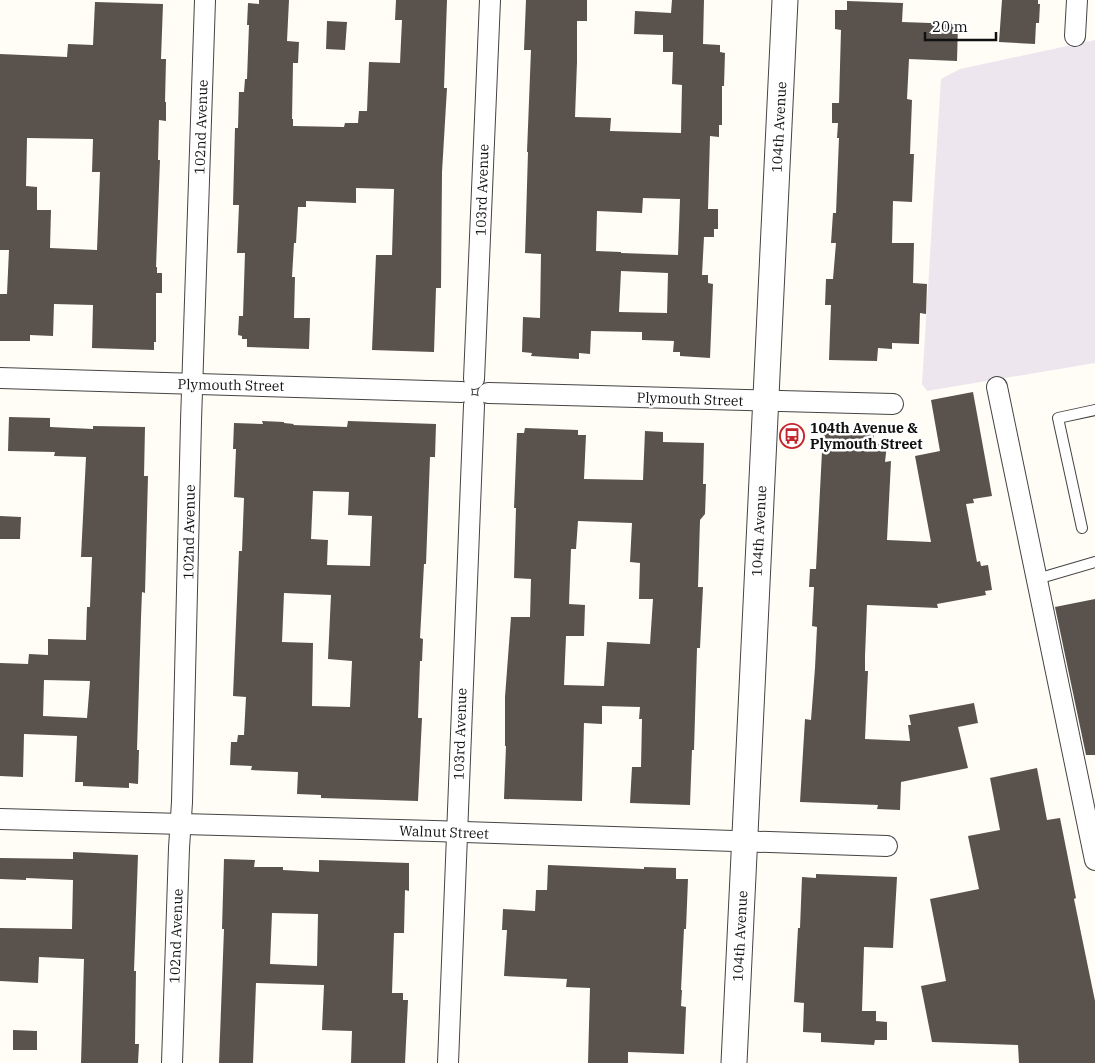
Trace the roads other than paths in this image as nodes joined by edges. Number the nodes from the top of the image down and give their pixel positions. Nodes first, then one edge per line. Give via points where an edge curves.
1 (205, 0) edge
2 (490, 0) edge
3 (785, 0) edge
4 (1077, 0) edge
5 (1075, 36) dead end
6 (0, 378) edge
7 (193, 384) junction
8 (997, 386) dead end
9 (474, 393) junction
10 (766, 401) junction
11 (892, 404) dead end
12 (1095, 410) edge
13 (1082, 528) dead end
14 (1095, 562) edge
15 (1037, 579) junction
16 (0, 819) edge
17 (180, 824) junction
18 (456, 832) junction
19 (744, 842) junction
20 (887, 846) dead end
21 (1095, 860) edge
22 (172, 1063) edge
23 (448, 1063) edge
24 (734, 1063) edge

1 - 7 street, 102nd Avenue
2 - 9 street, 103rd Avenue
3 - 10 street, 104th Avenue
4 - 5 street
6 - 7 street, Plymouth Street
7 - 9 street, Plymouth Street
7 - 17 street, 102nd Avenue
8 - 15 street
9 - 10 street, Plymouth Street
9 - 18 street, 103rd Avenue
10 - 11 street, Plymouth Street
10 - 19 street, 104th Avenue
12 - 13 lane via 1058,418
14 - 15 lane
15 - 21 street
16 - 17 street, Walnut Street
17 - 18 street, Walnut Street
17 - 22 street, 102nd Avenue
18 - 19 street, Walnut Street
18 - 23 street, 103rd Avenue
19 - 20 street, Walnut Street
19 - 24 street, 104th Avenue

